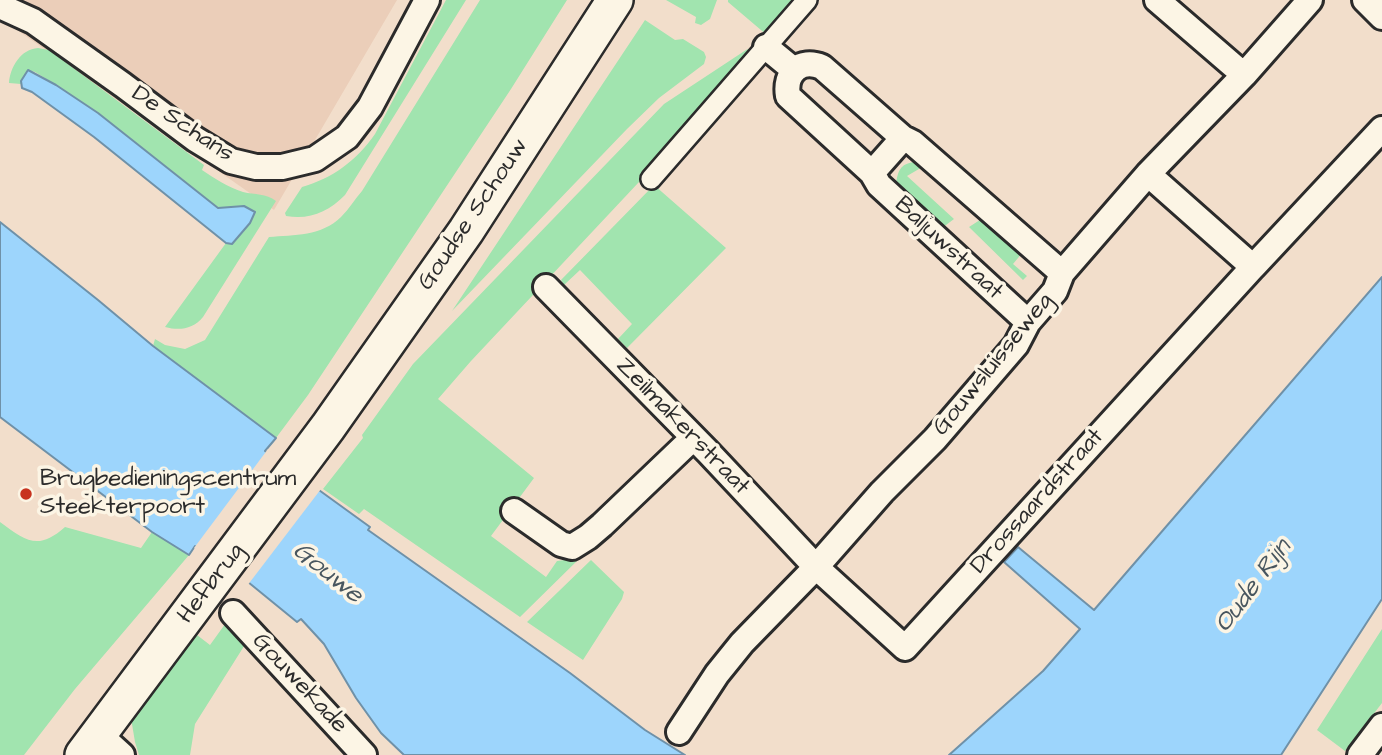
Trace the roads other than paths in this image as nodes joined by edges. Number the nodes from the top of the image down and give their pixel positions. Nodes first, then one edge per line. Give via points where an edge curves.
1 (427, 0) edge
2 (615, 0) edge
3 (807, 0) edge
4 (1157, 0) edge
5 (1310, 0) edge
6 (1365, 0) edge
7 (0, 6) edge
8 (1382, 17) edge
9 (766, 47) junction
10 (794, 70) junction
11 (1244, 75) junction
12 (1382, 130) edge
13 (903, 138) junction
14 (872, 173) junction
15 (1148, 174) junction
16 (651, 179) dead end
17 (1253, 267) junction
18 (1062, 273) junction
19 (546, 288) dead end
20 (1028, 322) junction
21 (328, 427) joint
22 (694, 438) junction
23 (514, 511) dead end
24 (816, 567) junction
25 (233, 613) dead end
26 (1382, 726) edge
27 (679, 732) dead end
28 (101, 748) edge
29 (364, 755) edge
30 (1360, 755) edge

1 - 7 street, De Schans via 370,107 347,137 314,159 282,167 231,161 33,21
2 - 21 main road, Goudse Schouw via 466,232
3 - 9 street
4 - 11 street
5 - 11 street, Gouwsluisseweg
6 - 8 street
9 - 10 street
9 - 16 street
10 - 13 street via 803,65 822,67
10 - 14 street, Baljuwstraat via 786,85 788,96
11 - 15 street, Gouwsluisseweg
12 - 17 street, Drossaardstraat
13 - 14 street
13 - 18 street
14 - 20 street, Baljuwstraat via 879,185
15 - 17 street
15 - 18 street, Gouwsluisseweg
17 - 24 street, Drossaardstraat via 905,648
18 - 20 street, Gouwsluisseweg via 1055,291
19 - 22 street, Zeilmakerstraat
20 - 24 street, Gouwsluisseweg via 1016,345 944,429
21 - 28 main road, Hefbrug via 170,639
22 - 23 street via 589,537 572,547
22 - 24 street, Zeilmakerstraat
24 - 27 street, Gouwsluisseweg via 717,674
25 - 29 street, Gouwekade
26 - 30 street

